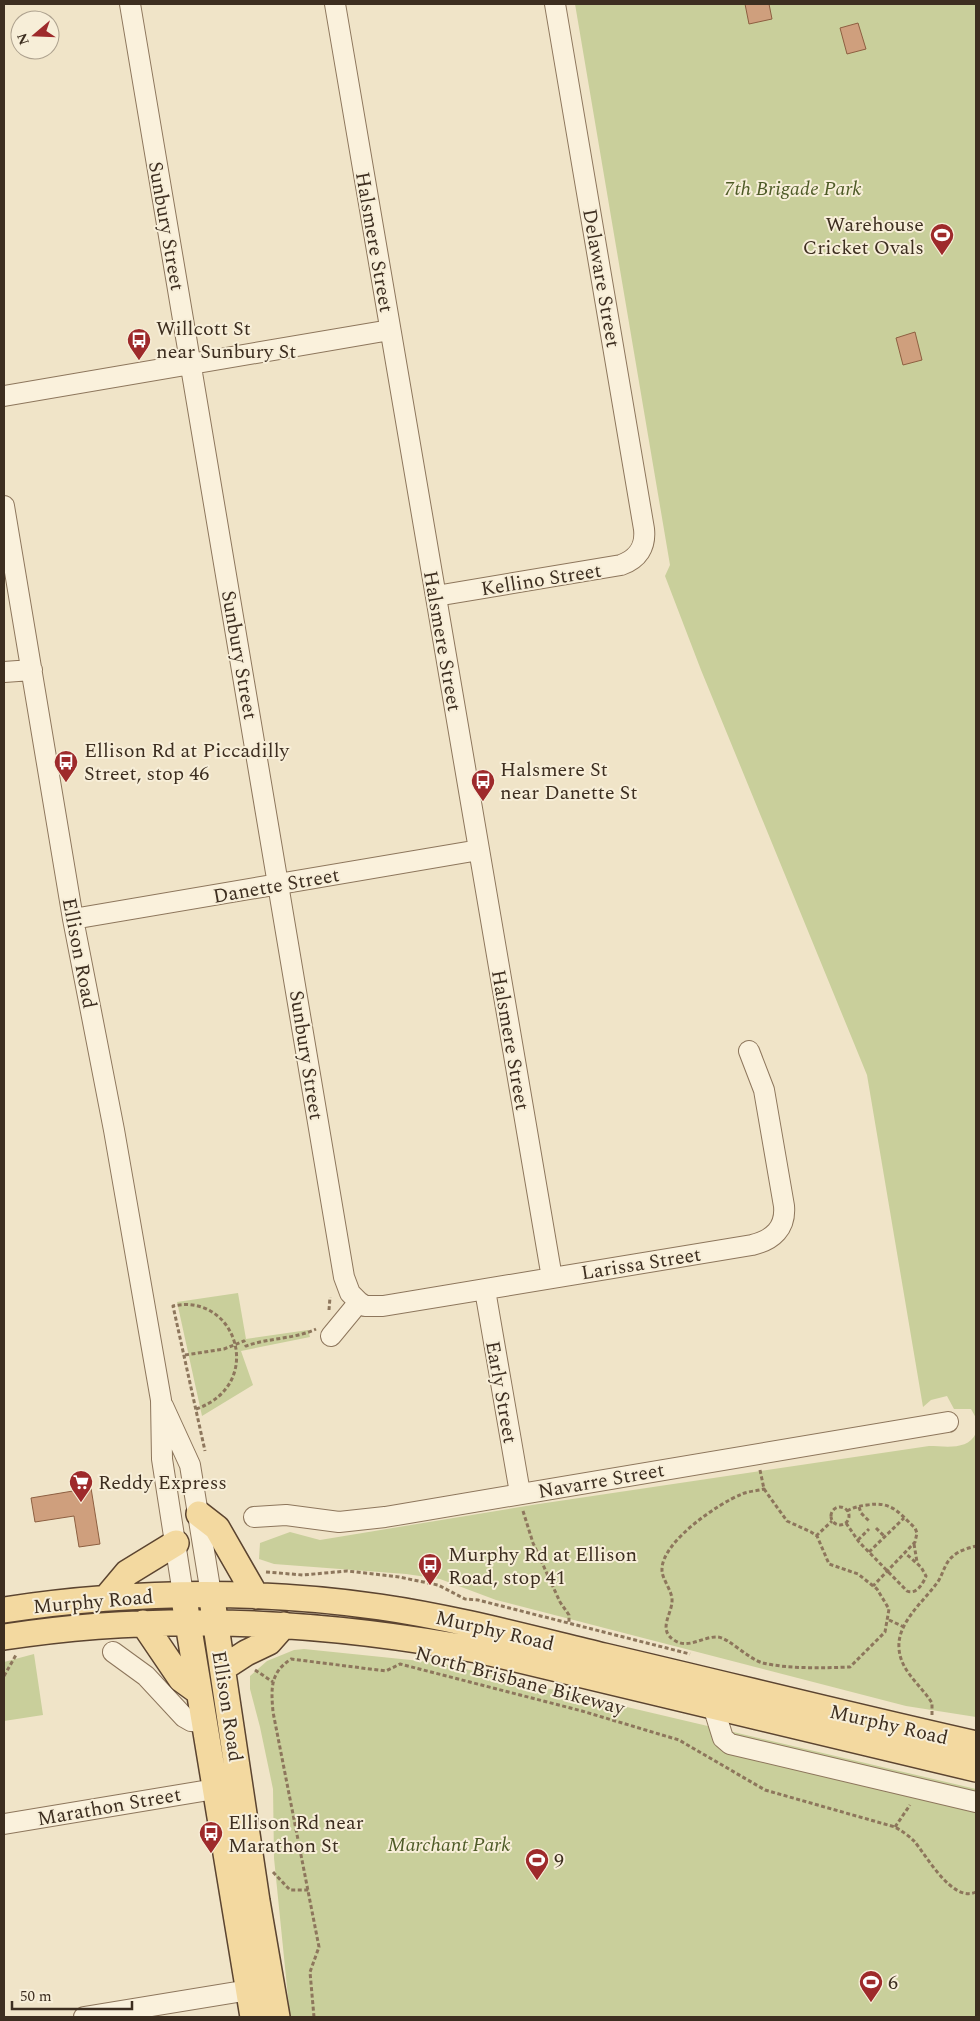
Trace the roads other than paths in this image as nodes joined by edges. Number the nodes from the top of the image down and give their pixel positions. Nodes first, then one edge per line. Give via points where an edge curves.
1 (130, 4) edge
2 (335, 4) edge
3 (555, 4) edge
4 (390, 330) junction
5 (191, 364) junction
6 (4, 396) edge
7 (4, 506) edge
8 (641, 552) joint
9 (436, 596) junction
10 (32, 670) junction
11 (4, 672) edge
12 (479, 850) junction
13 (279, 885) junction
14 (74, 919) junction
15 (748, 1051) dead end
16 (552, 1278) junction
17 (485, 1290) junction
18 (359, 1302) junction
19 (325, 1332) road end
20 (160, 1400) junction
21 (948, 1422) dead end
22 (520, 1493) junction
23 (199, 1514) junction
24 (254, 1517) dead end
25 (176, 1543) junction
26 (183, 1594) junction
27 (211, 1594) junction
28 (256, 1596) junction
29 (106, 1598) junction
30 (4, 1610) edge
31 (187, 1622) junction
32 (215, 1622) junction
33 (142, 1623) junction
34 (284, 1625) junction
35 (10, 1646) edge
36 (113, 1652) dead end
37 (222, 1668) junction
38 (199, 1692) junction
39 (713, 1706) junction
40 (204, 1722) junction
41 (976, 1744) edge
42 (976, 1769) edge
43 (215, 1789) junction
44 (976, 1802) edge
45 (4, 1824) edge
46 (260, 1988) junction
47 (84, 2017) edge
48 (253, 2017) edge
49 (276, 2017) edge

1 - 5 street, Sunbury Street
2 - 4 street, Halsmere Street
3 - 8 street, Delaware Street via 644,529
4 - 5 street
4 - 9 street, Halsmere Street
5 - 6 street
5 - 13 street, Sunbury Street
7 - 10 street, Ellison Road
8 - 9 street, Kellino Street via 621,566
9 - 12 street, Halsmere Street
10 - 11 street
10 - 14 street, Ellison Road
12 - 13 street, Danette Street
12 - 16 street, Halsmere Street
13 - 14 street, Danette Street
13 - 18 street, Sunbury Street via 344,1277 350,1293
14 - 20 street, Ellison Road
15 - 16 street, Larissa Street via 764,1090 784,1206 779,1231 764,1242 752,1245
16 - 17 street, Larissa Street
17 - 18 street, Larissa Street via 383,1306 365,1306
17 - 22 street, Early Street
18 - 19 street
20 - 23 street, Ellison Road via 190,1464
20 - 25 street, Ellison Road via 162,1459
21 - 22 street, Navarre Street
22 - 24 street, Navarre Street via 359,1521 339,1522 286,1515
23 - 27 street, Ellison Road
23 - 28 main road via 217,1528
25 - 26 street, Ellison Road
25 - 29 main road via 127,1573
26 - 27 main road, Murphy Road
26 - 29 main road, Murphy Road
26 - 31 main road, Ellison Road
27 - 28 main road, Murphy Road
27 - 32 main road, Ellison Road
28 - 41 main road, Murphy Road via 379,1607 434,1616
29 - 30 main road, Murphy Road
31 - 32 main road, Murphy Road
31 - 33 main road, Murphy Road
31 - 38 main road, Ellison Road
32 - 34 main road, Murphy Road
32 - 37 main road, Ellison Road
33 - 35 main road, Murphy Road via 48,1630
33 - 38 main road via 181,1680
34 - 37 main road via 269,1642
34 - 39 main road, Murphy Road via 382,1634 448,1645
36 - 40 street, Ellison Road via 146,1676 184,1717
37 - 46 main road, Ellison Road via 257,1901
38 - 40 main road, Ellison Road
39 - 42 main road, Murphy Road
39 - 44 street via 720,1732 727,1742
40 - 43 main road, Ellison Road
43 - 45 street, Marathon Street
43 - 46 main road, Ellison Road
46 - 47 street
46 - 48 main road, Ellison Road
46 - 49 main road, Ellison Road

